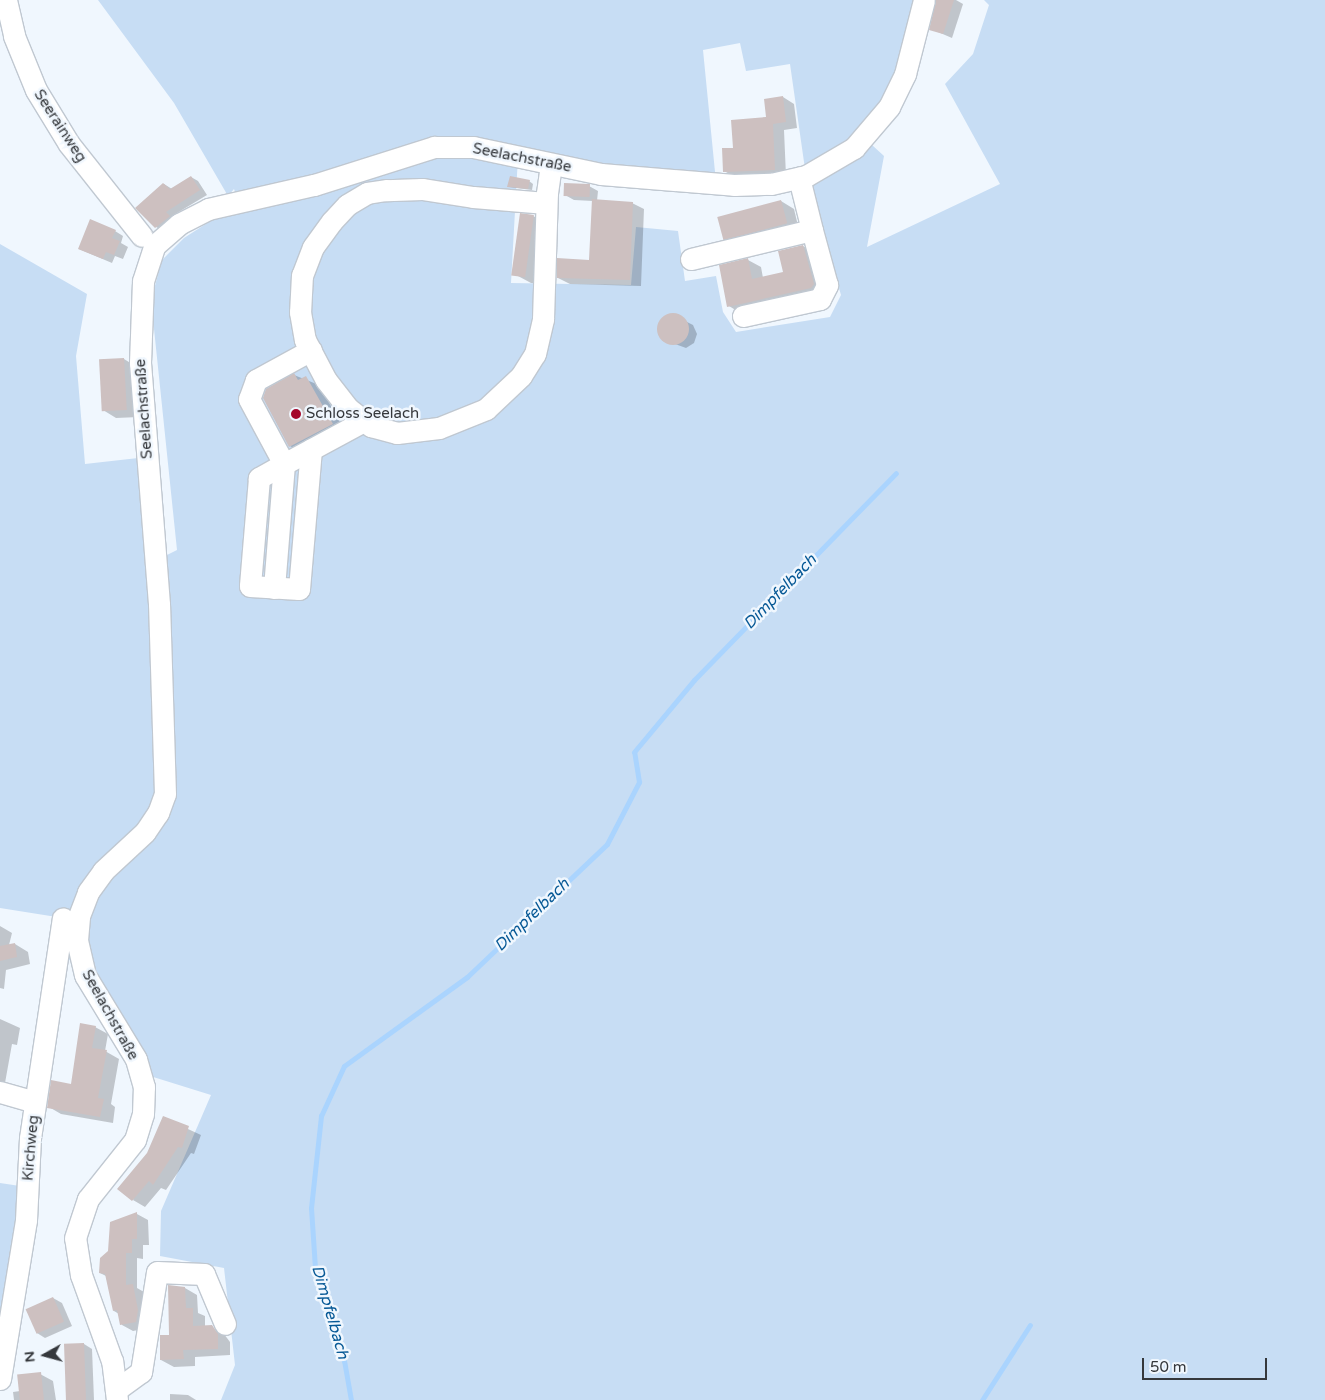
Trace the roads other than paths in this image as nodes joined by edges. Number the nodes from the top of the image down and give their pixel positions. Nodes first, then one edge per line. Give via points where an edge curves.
1 (6, 0) edge
2 (924, 0) edge
3 (552, 164) junction
4 (799, 178) junction
5 (546, 203) junction
6 (812, 230) junction
7 (142, 236) dead end
8 (691, 259) dead end
9 (743, 316) dead end
10 (311, 350) junction
11 (364, 420) junction
12 (311, 450) junction
13 (284, 464) junction
14 (258, 489) junction
15 (282, 491) junction
16 (307, 493) junction
17 (254, 537) junction
18 (278, 538) junction
19 (303, 540) junction
20 (274, 588) junction
21 (63, 918) dead end
22 (57, 964) junction
23 (81, 964) junction
24 (0, 1092) edge
25 (35, 1102) junction
26 (225, 1324) dead end
27 (0, 1379) edge
28 (116, 1395) edge

1 - 7 street, Seerainweg via 14,36 36,90 69,144
2 - 4 street, Seelachstraße via 905,74 879,122 839,159
3 - 4 street, Seelachstraße via 601,174 734,185 771,184
3 - 5 street
3 - 23 street, Seelachstraße via 474,147 434,147 314,184 208,209 179,224 155,244 143,281 140,363 159,604 165,794 146,832 103,871 88,892 77,928
4 - 6 street
5 - 10 street via 473,198 422,189 367,193 348,205 313,247 302,276 300,312 305,340
5 - 11 street via 543,319 535,354 522,376 486,409 439,428 397,432 371,426
6 - 8 street
6 - 9 street via 827,285 820,299
10 - 11 street via 326,380 348,409
10 - 13 street via 256,380 249,399
11 - 12 street
12 - 13 street
12 - 16 street
13 - 14 street via 259,478
13 - 15 street
14 - 15 street
14 - 17 street
15 - 16 street
15 - 18 street
16 - 19 street
17 - 18 street
17 - 20 street via 250,586
18 - 19 street
18 - 20 street
19 - 20 street via 299,589
21 - 22 street, Kirchweg
22 - 23 street
22 - 25 street, Kirchweg
23 - 28 street, Seelachstraße via 136,1059 144,1087 143,1114 135,1140 88,1199 76,1238 78,1263 108,1344
24 - 25 street
25 - 27 street, Kirchweg via 26,1220
26 - 28 street via 204,1274 157,1272 141,1372

